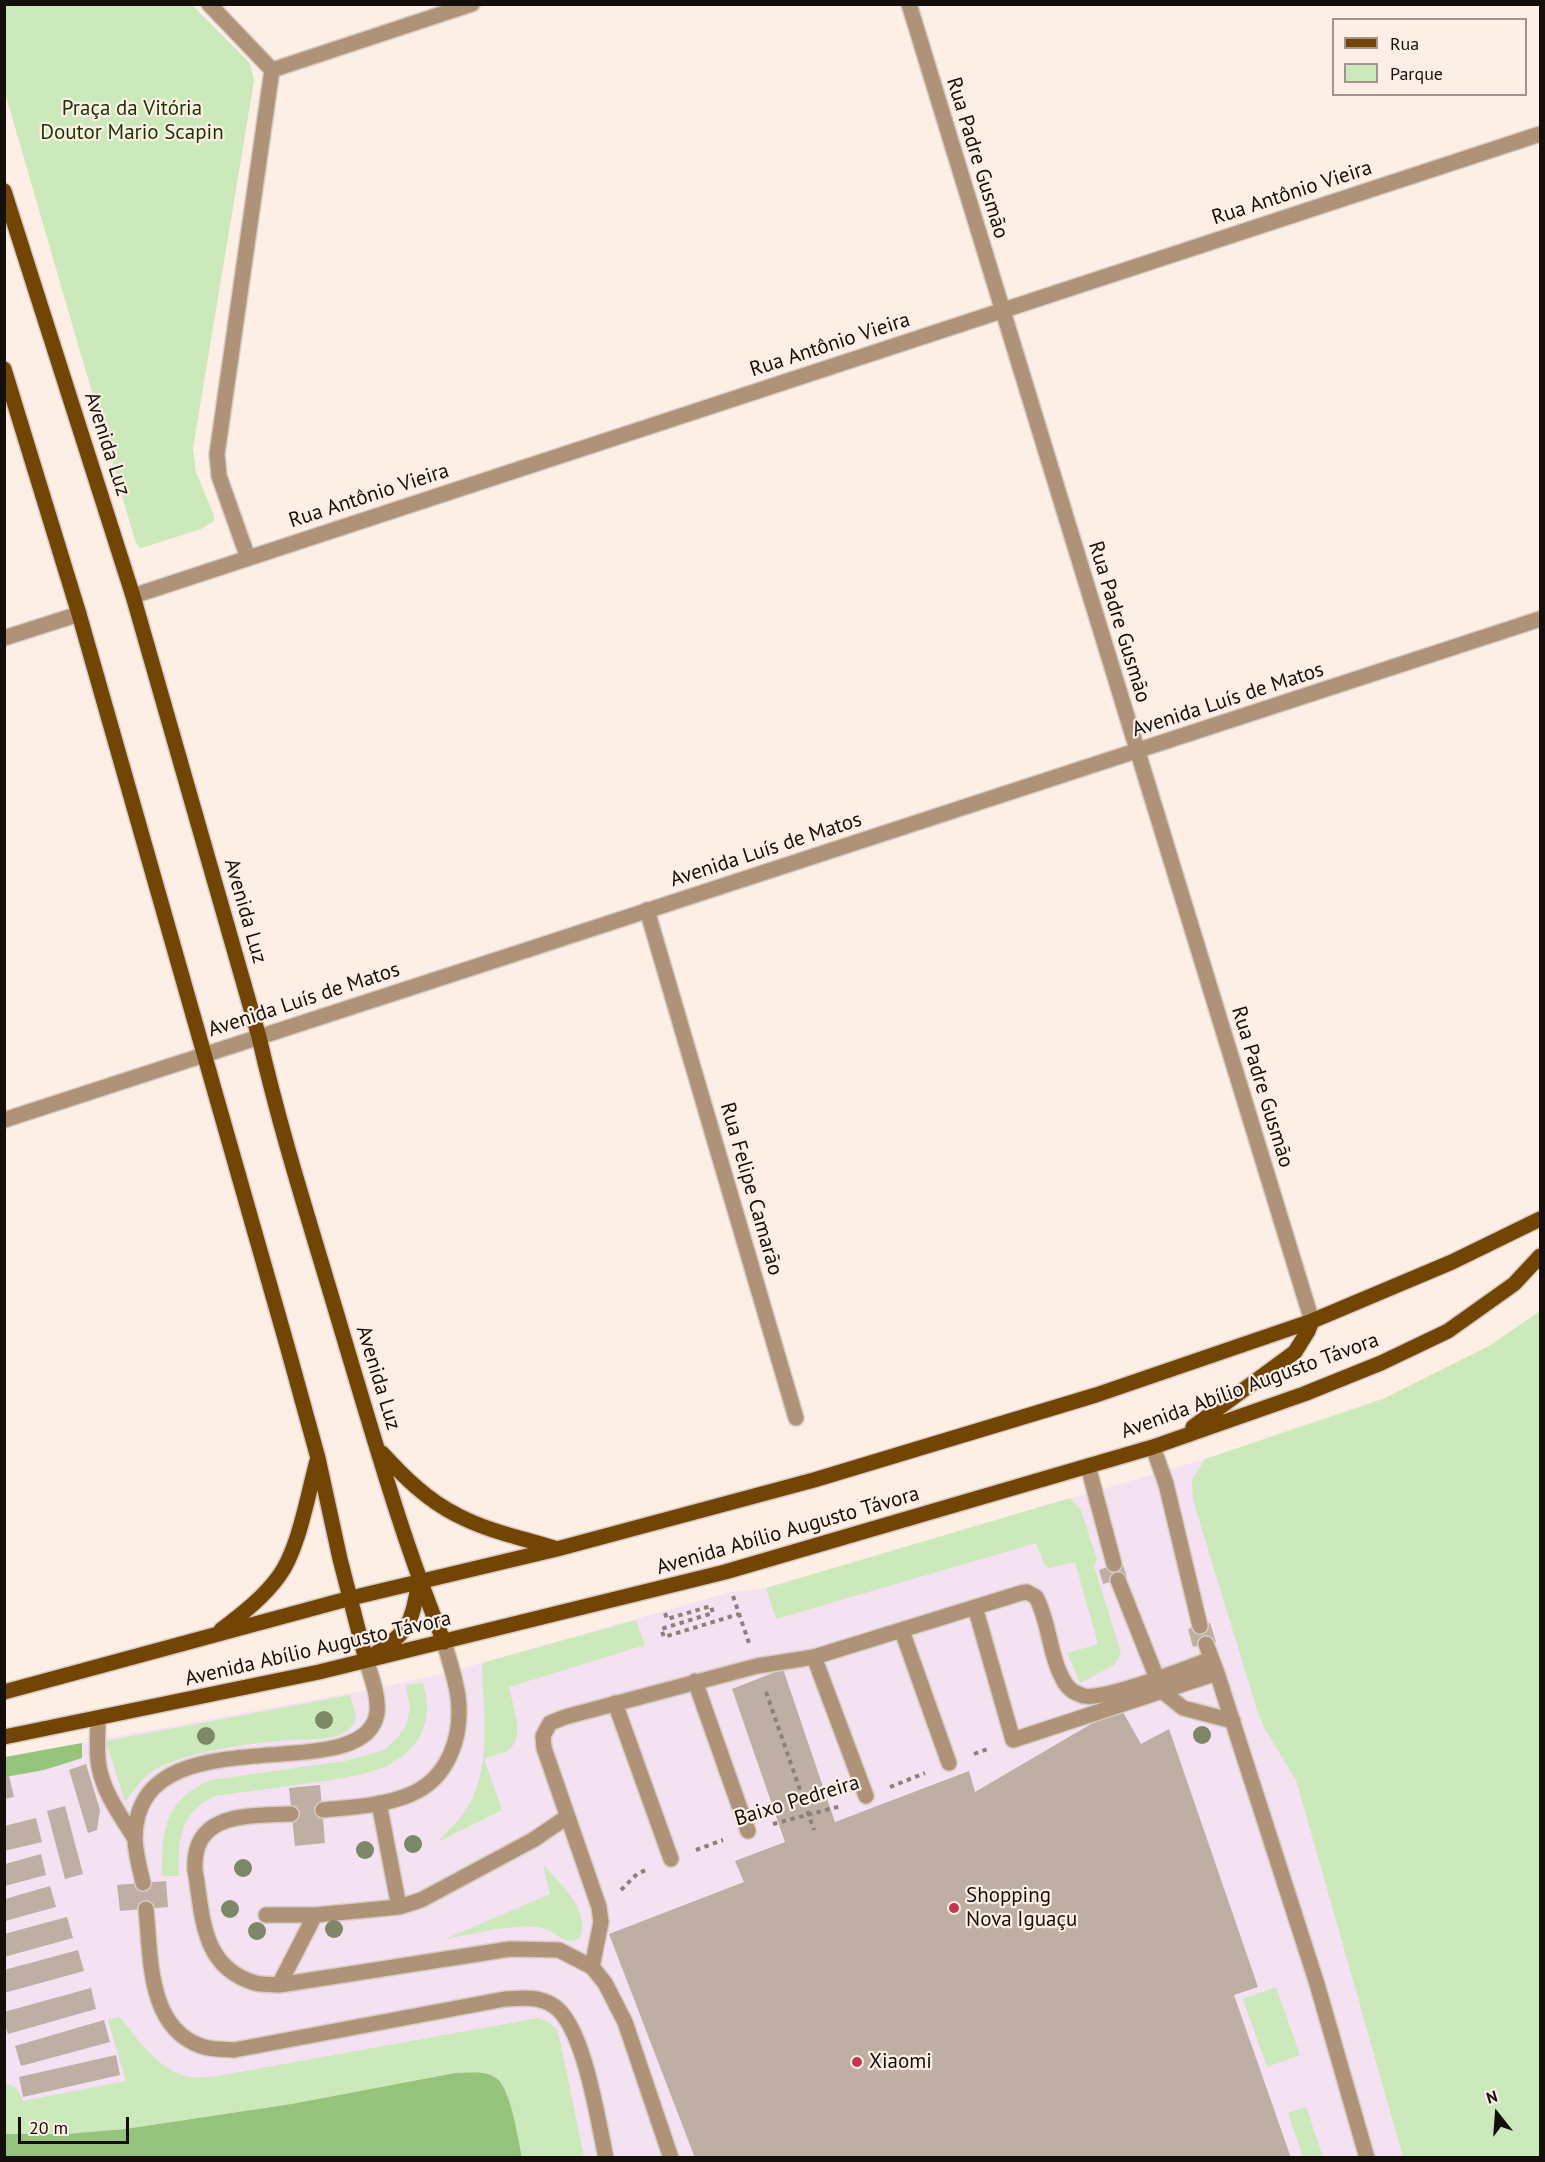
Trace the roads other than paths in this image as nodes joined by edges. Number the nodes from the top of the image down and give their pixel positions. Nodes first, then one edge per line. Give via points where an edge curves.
1 (209, 4) edge
2 (472, 4) edge
3 (909, 4) edge
4 (272, 70) junction
5 (1540, 134) edge
6 (4, 191) edge
7 (1001, 311) junction
8 (4, 369) edge
9 (248, 558) junction
10 (133, 596) junction
11 (79, 614) junction
12 (1540, 619) edge
13 (4, 638) edge
14 (1138, 752) junction
15 (647, 910) junction
16 (259, 1037) junction
17 (204, 1055) junction
18 (4, 1120) edge
19 (1540, 1219) edge
20 (1540, 1256) edge
21 (1312, 1321) junction
22 (795, 1418) dead end
23 (1178, 1438) junction
24 (1153, 1446) junction
25 (377, 1447) junction
26 (318, 1458) junction
27 (1088, 1466) junction
28 (557, 1549) junction
29 (1114, 1564) dead end
30 (1118, 1580) dead end
31 (419, 1582) junction
32 (351, 1598) junction
33 (975, 1607) junction
34 (1200, 1626) dead end
35 (902, 1631) junction
36 (214, 1635) junction
37 (444, 1642) junction
38 (1206, 1644) dead end
39 (814, 1658) junction
40 (366, 1660) junction
41 (1214, 1666) junction
42 (695, 1681) junction
43 (1160, 1685) junction
44 (4, 1692) edge
45 (615, 1702) junction
46 (98, 1719) junction
47 (1233, 1721) junction
48 (4, 1737) edge
49 (949, 1763) road end
50 (866, 1796) road end
51 (379, 1803) junction
52 (322, 1810) dead end
53 (291, 1814) dead end
54 (567, 1817) junction
55 (748, 1831) road end
56 (135, 1839) junction
57 (671, 1859) road end
58 (143, 1883) dead end
59 (399, 1907) junction
60 (146, 1909) dead end
61 (315, 1915) junction
62 (266, 1916) dead end
63 (592, 1967) junction
64 (279, 1985) junction
65 (606, 2157) edge
66 (671, 2157) edge
67 (1367, 2157) edge

1 - 4 street
2 - 4 street
3 - 7 street, Rua Padre Gusmão
4 - 9 street via 217,454 219,476
5 - 7 street, Rua Antônio Vieira
6 - 10 main road, Avenida Luz
7 - 9 street, Rua Antônio Vieira
7 - 14 street, Rua Padre Gusmão
8 - 11 main road
9 - 10 street, Rua Antônio Vieira
10 - 16 main road, Avenida Luz
11 - 13 street
11 - 17 main road
12 - 14 street, Avenida Luís de Matos
14 - 15 street, Avenida Luís de Matos
14 - 21 street, Rua Padre Gusmão
15 - 16 street, Avenida Luís de Matos
15 - 22 street, Rua Felipe Camarão
16 - 17 street, Avenida Luís de Matos
16 - 25 main road, Avenida Luz via 275,1105
17 - 18 street, Avenida Luís de Matos
17 - 26 main road
19 - 21 main road, Avenida Abílio Augusto Távora via 1452,1262
20 - 23 main road, Avenida Abílio Augusto Távora via 1514,1284 1448,1331 1304,1394
21 - 23 main road via 1295,1352
21 - 28 main road, Avenida Abílio Augusto Távora via 1096,1395 838,1473
23 - 24 main road, Avenida Abílio Augusto Távora
24 - 27 main road, Avenida Abílio Augusto Távora
24 - 34 street
25 - 28 main road via 407,1480 456,1515
25 - 31 main road, Avenida Luz
26 - 32 main road
26 - 36 main road via 292,1551 280,1574 261,1597
27 - 29 street
27 - 37 main road, Avenida Abílio Augusto Távora via 725,1572
28 - 31 main road, Avenida Abílio Augusto Távora
30 - 43 street
31 - 32 main road, Avenida Abílio Augusto Távora
31 - 37 main road, Avenida Luz
31 - 40 main road via 408,1627 398,1639
32 - 36 main road, Avenida Abílio Augusto Távora
32 - 40 main road
33 - 35 street
33 - 43 street via 1027,1592 1036,1597 1059,1670 1072,1691 1085,1696
33 - 43 street via 1013,1740
35 - 39 street
35 - 49 street
36 - 44 main road, Avenida Abílio Augusto Távora
37 - 40 main road, Avenida Abílio Augusto Távora
37 - 51 street via 458,1708 455,1745 449,1762 427,1786 409,1796
38 - 41 street
39 - 42 street
39 - 50 street
40 - 46 main road, Avenida Abílio Augusto Távora
40 - 56 street via 377,1715 360,1738 337,1748 193,1765 173,1773 156,1785 145,1802
41 - 43 street
41 - 47 street
42 - 45 street
42 - 55 street
43 - 47 street via 1183,1708
45 - 54 street via 565,1717 546,1728 544,1748
45 - 57 street
46 - 48 main road, Avenida Abílio Augusto Távora
46 - 56 street via 99,1766 104,1784
47 - 67 street via 1317,1984
51 - 52 street
51 - 59 street
53 - 64 street via 240,1816 222,1821 208,1829 194,1858 207,1939 214,1954 235,1973 256,1983
54 - 59 street via 439,1892
54 - 63 street via 599,1906 601,1922
56 - 58 street
59 - 61 street
60 - 65 street via 154,1986 163,2014 180,2034 202,2047 234,2050 505,1999 533,1998 554,2006 567,2018 580,2044
61 - 62 street
61 - 64 street
63 - 64 street via 559,1950 510,1949
63 - 66 street via 625,2022

